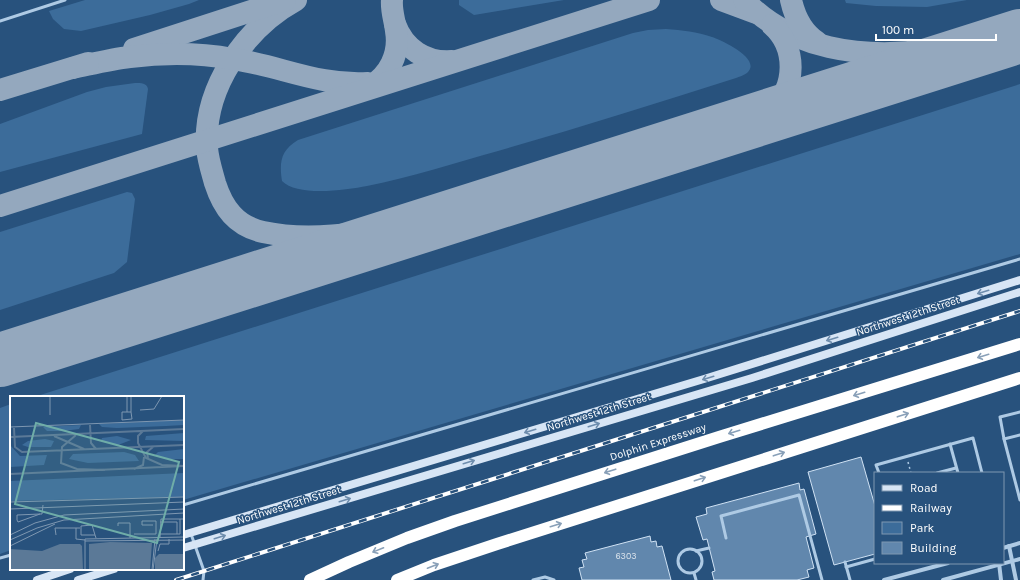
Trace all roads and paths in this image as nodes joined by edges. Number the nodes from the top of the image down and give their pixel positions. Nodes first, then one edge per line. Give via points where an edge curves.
1 (65, 0) edge
2 (0, 21) edge
3 (1020, 259) edge
4 (1020, 280) edge
5 (1020, 292) edge
6 (1020, 344) edge
7 (1020, 378) edge
8 (1020, 412) edge
9 (1020, 435) edge
10 (1004, 439) junction
11 (950, 444) junction
12 (906, 457) junction
13 (956, 468) junction
14 (878, 472) edge
15 (911, 472) edge
16 (941, 472) edge
17 (958, 472) edge
18 (982, 472) edge
19 (1020, 500) edge
20 (184, 505) edge
21 (187, 534) edge
22 (726, 538) dead end
23 (1020, 543) edge
24 (195, 545) junction
25 (1009, 546) junction
26 (184, 548) edge
27 (709, 548) dead end
28 (1004, 548) edge
29 (696, 551) junction
30 (10, 555) edge
31 (0, 558) edge
32 (1020, 559) edge
33 (874, 560) edge
34 (1012, 561) junction
35 (845, 562) dead end
36 (1004, 563) edge
37 (944, 564) edge
38 (999, 564) edge
39 (846, 567) junction
40 (67, 570) edge
41 (111, 570) edge
42 (694, 573) junction
43 (37, 580) edge
44 (78, 580) edge
45 (202, 580) edge
46 (310, 580) edge
47 (397, 580) edge
48 (533, 580) edge
49 (554, 580) edge
50 (696, 580) edge
51 (822, 580) edge
52 (850, 580) edge
53 (884, 580) edge
54 (943, 580) edge
55 (1002, 580) edge
56 (1016, 580) edge

1 - 2 lane
3 - 20 lane
4 -> 21 main road, Northwest 12th Street via 704,379
24 -> 5 main road, Northwest 12th Street via 752,378
6 -> 46 highway, Dolphin Expressway via 427,530
47 -> 7 highway via 497,544
8 - 10 lane via 1000,417
9 - 10 lane
10 - 19 lane
11 - 12 lane
11 - 13 lane
11 - 18 lane via 973,438
12 - 14 lane via 876,465
12 - 15 path
13 - 16 lane
13 - 17 lane
21 - 24 lane
22 - 51 lane via 721,516 799,495
23 - 25 street
24 - 26 main road, Northwest 12th Street
24 - 45 lane via 204,571
25 - 28 street
25 - 34 street
27 - 29 lane
29 - 42 lane via 702,562 700,569
29 - 42 lane via 685,551 679,560 680,568
30 - 31 lane
32 - 34 street
33 - 39 lane
34 - 36 street
34 - 56 street
35 - 39 lane
37 - 53 street
38 - 54 street
38 - 55 street
39 - 52 lane
40 - 43 main road
41 - 44 main road
42 - 50 lane
48 - 49 lane via 545,577

